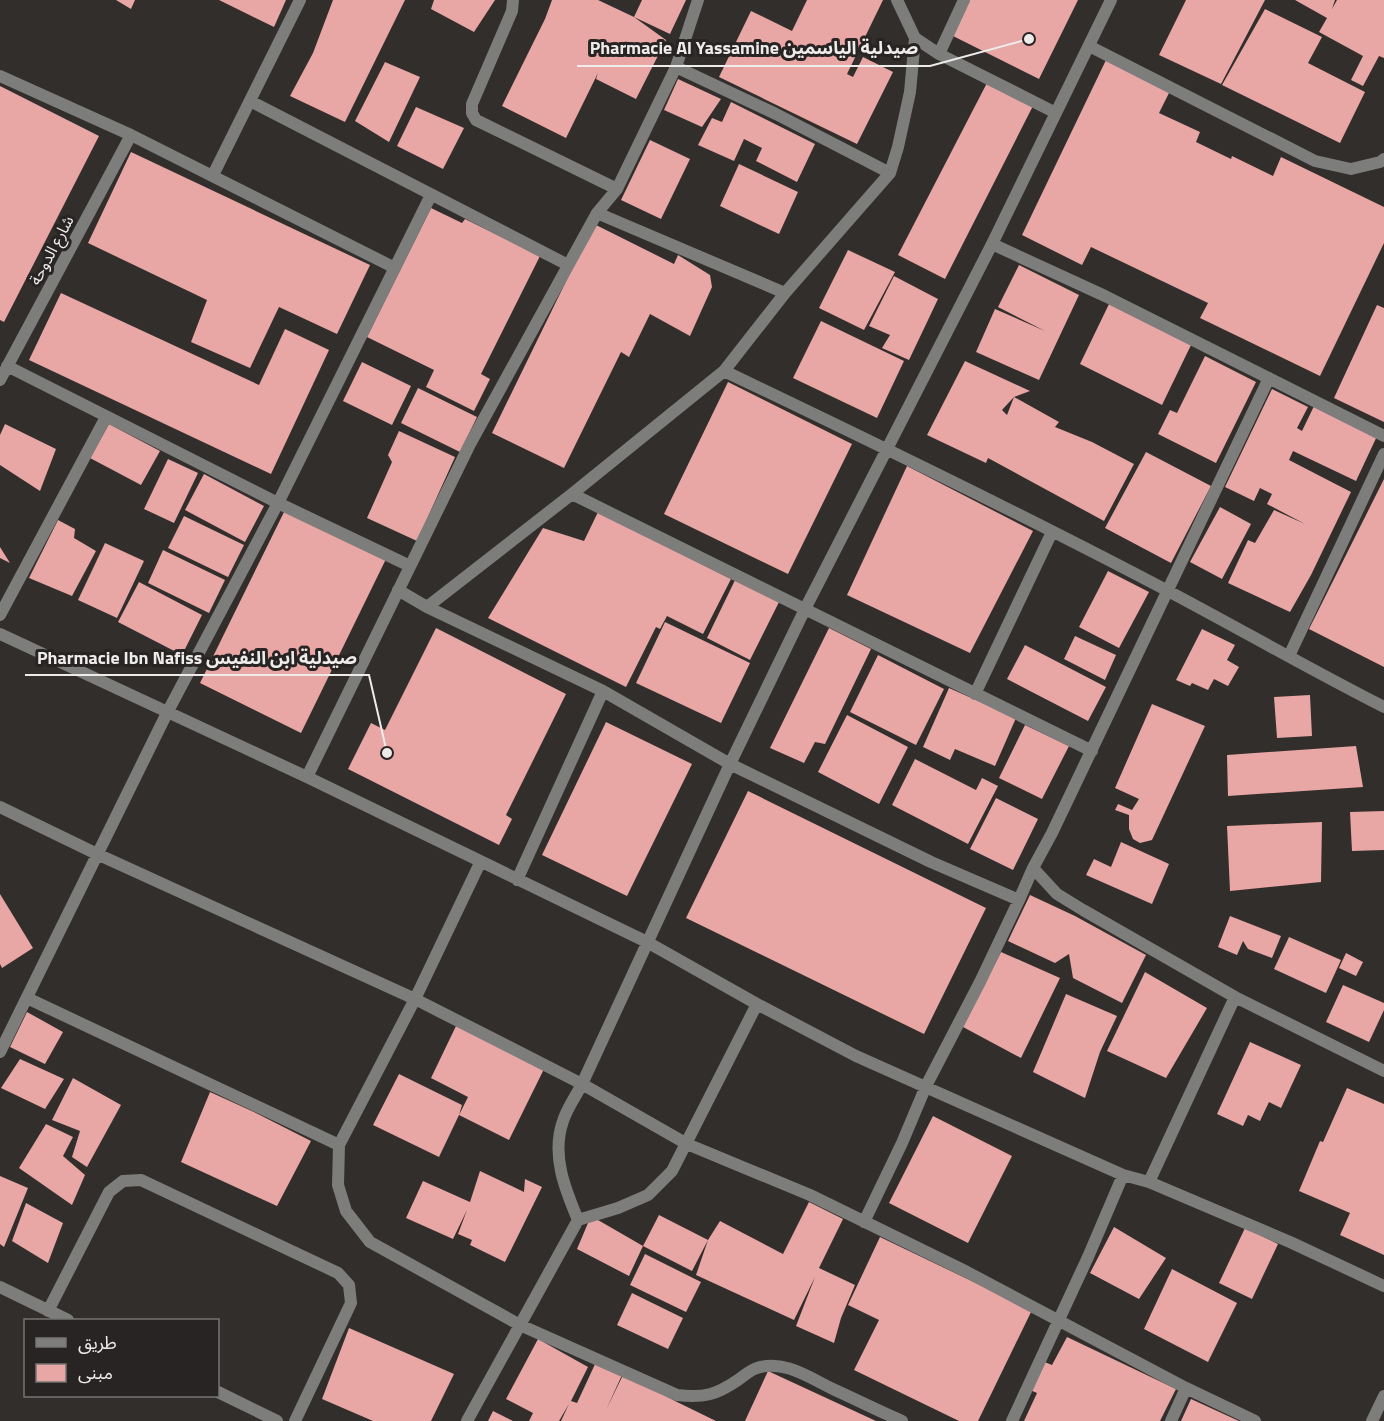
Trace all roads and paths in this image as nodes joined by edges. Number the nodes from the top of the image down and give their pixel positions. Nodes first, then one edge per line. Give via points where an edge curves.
1 (300, 0) edge
2 (513, 0) edge
3 (698, 0) edge
4 (897, 0) edge
5 (964, 0) edge
6 (1111, 0) edge
7 (915, 38) junction
8 (1089, 46) junction
9 (939, 54) junction
10 (676, 67) junction
11 (0, 76) edge
12 (250, 100) junction
13 (1056, 113) junction
14 (130, 135) junction
15 (1384, 159) edge
16 (890, 172) junction
17 (213, 175) junction
18 (617, 189) junction
19 (431, 195) junction
20 (597, 213) junction
21 (993, 244) junction
22 (568, 265) junction
23 (395, 268) junction
24 (785, 294) junction
25 (7, 366) junction
26 (724, 371) junction
27 (1269, 378) junction
28 (0, 380) edge
29 (106, 417) junction
30 (1384, 436) edge
31 (887, 449) junction
32 (1384, 454) edge
33 (572, 494) junction
34 (278, 503) junction
35 (1052, 532) junction
36 (410, 566) junction
37 (398, 590) junction
38 (1167, 590) junction
39 (427, 607) junction
40 (805, 609) junction
41 (0, 615) edge
42 (0, 634) edge
43 (1289, 656) junction
44 (603, 691) junction
45 (975, 694) junction
46 (1384, 707) edge
47 (167, 713) junction
48 (1092, 751) junction
49 (730, 764) junction
50 (307, 777) junction
51 (0, 807) edge
52 (97, 854) junction
53 (480, 862) junction
54 (1032, 868) junction
55 (517, 880) junction
56 (1019, 900) junction
57 (647, 942) junction
58 (1235, 997) junction
59 (27, 998) junction
60 (415, 999) junction
61 (757, 1004) junction
62 (0, 1052) edge
63 (1384, 1071) edge
64 (582, 1084) junction
65 (926, 1086) junction
66 (339, 1144) junction
67 (687, 1144) junction
68 (1123, 1174) junction
69 (1149, 1182) junction
70 (578, 1220) junction
71 (864, 1222) junction
72 (1384, 1286) edge
73 (0, 1287) edge
74 (48, 1311) junction
75 (66, 1319) edge
76 (1058, 1319) junction
77 (520, 1325) junction
78 (1186, 1388) junction
79 (219, 1392) edge
80 (1384, 1396) edge
81 (277, 1421) edge
82 (295, 1421) edge
83 (467, 1421) edge
84 (902, 1421) edge
85 (1012, 1421) edge
86 (1171, 1421) edge
87 (1255, 1421) edge
88 (1372, 1421) edge

1 - 12 street
2 - 18 street via 512,11 472,104 472,113 476,120
3 - 10 street
4 - 7 street
5 - 9 street
6 - 8 street
7 - 9 street
7 - 16 street via 910,92
8 - 13 street
8 - 15 street via 1315,161 1352,169
9 - 13 street
10 - 16 street
10 - 18 street
11 - 14 street
12 - 17 street
12 - 19 street
13 - 21 street
14 - 17 street
14 - 25 street, شارع الدوحة
16 - 24 street
17 - 23 street
18 - 20 street
19 - 22 street
19 - 23 street
20 - 22 street
20 - 24 street
21 - 27 street
21 - 31 street
22 - 36 street via 470,444
23 - 34 street
24 - 26 street
25 - 28 street, شارع الدوحة
25 - 29 street
26 - 31 street
26 - 33 street
27 - 30 street
27 - 38 street
29 - 34 street
29 - 41 street
31 - 35 street
31 - 40 street
32 - 43 street
33 - 39 street
33 - 40 street
34 - 36 street
34 - 47 street
35 - 38 street
35 - 45 street
36 - 37 street
37 - 39 street
37 - 50 street
38 - 43 street
38 - 48 street
39 - 44 street
40 - 45 street
40 - 49 street
42 - 47 street
43 - 46 street
44 - 49 street
44 - 55 street
45 - 48 street
47 - 50 street
47 - 52 street
48 - 54 street
49 - 56 street
49 - 57 street
50 - 53 street
51 - 52 street
52 - 59 street
52 - 60 street
53 - 55 street
53 - 60 street
54 - 56 street
54 - 58 street via 1057,894
55 - 57 street
56 - 65 street
57 - 61 street
57 - 64 street
58 - 63 street
58 - 69 street
59 - 62 street
59 - 66 street
60 - 64 street
60 - 66 street
61 - 65 street via 856,1056
61 - 67 street
64 - 67 street
64 - 70 street via 563,1121 558,1149 564,1184
65 - 68 street
65 - 71 street
66 - 77 street via 338,1185 345,1211 370,1242
67 - 70 street via 672,1171 648,1195
67 - 71 street
68 - 69 street
68 - 76 street
69 - 72 street
70 - 77 street
71 - 76 street
73 - 74 street
74 - 75 street
74 - 82 street via 109,1192 123,1181 141,1180 338,1273 349,1285 351,1303
76 - 78 street
76 - 85 street
77 - 83 street
77 - 84 street via 677,1395 698,1397 717,1393 755,1368 768,1365 806,1375
78 - 86 street
78 - 87 street
79 - 81 street
80 - 88 street

